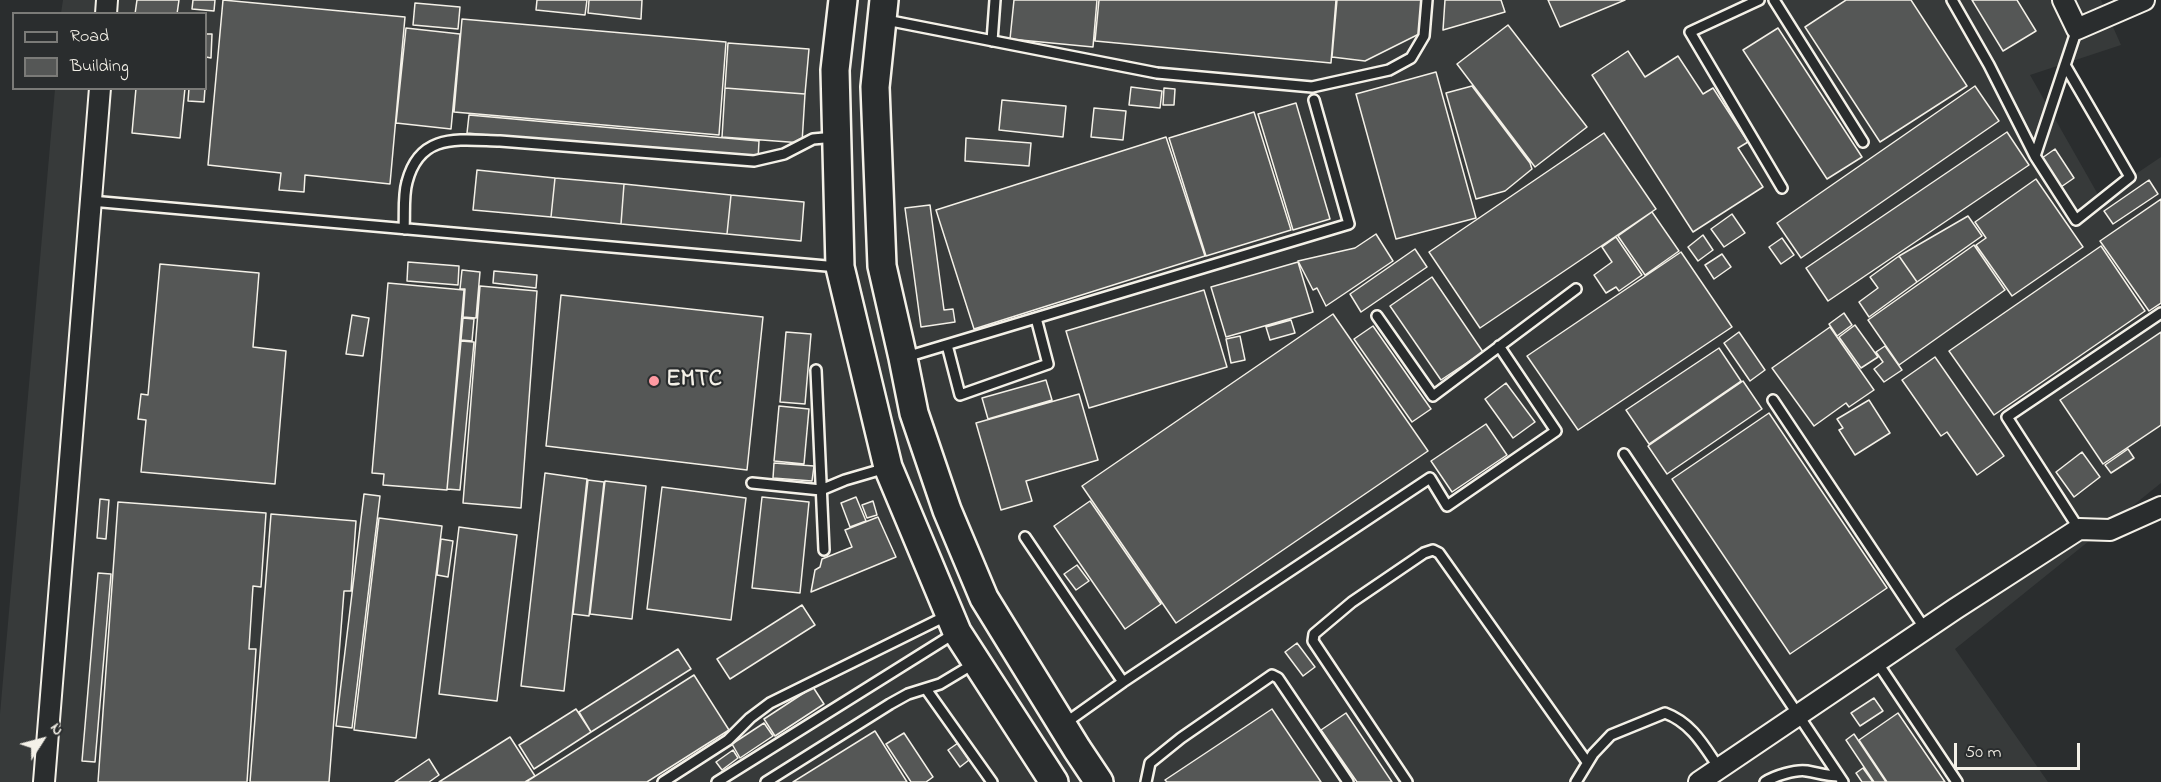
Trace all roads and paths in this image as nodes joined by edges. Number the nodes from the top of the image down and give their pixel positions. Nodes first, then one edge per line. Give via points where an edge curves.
1 (843, 0) edge
2 (995, 0) edge
3 (1427, 0) edge
4 (1759, 0) edge
5 (1774, 0) edge
6 (1952, 0) edge
7 (2063, 0) edge
8 (2144, 0) edge
9 (883, 10) edge
10 (2076, 29) junction
11 (992, 41) junction
12 (2065, 65) junction
13 (100, 90) edge
14 (1314, 100) dead end
15 (837, 137) junction
16 (1863, 142) dead end
17 (2036, 156) junction
18 (1782, 189) dead end
19 (91, 201) junction
20 (404, 229) junction
21 (840, 267) junction
22 (1576, 290) dead end
23 (2161, 313) edge
24 (1377, 316) dead end
25 (1036, 318) junction
26 (946, 345) junction
27 (1499, 346) junction
28 (903, 358) junction
29 (816, 370) dead end
30 (1773, 400) dead end
31 (1624, 454) dead end
32 (888, 467) junction
33 (752, 483) dead end
34 (821, 490) junction
35 (2161, 507) edge
36 (2079, 529) junction
37 (1025, 537) dead end
38 (824, 550) dead end
39 (953, 623) junction
40 (1925, 629) junction
41 (977, 662) junction
42 (1877, 662) junction
43 (1123, 682) junction
44 (926, 689) junction
45 (1798, 715) junction
46 (1063, 725) junction
47 (1587, 762) junction
48 (1719, 768) junction
49 (1841, 779) edge
50 (44, 782) edge
51 (663, 782) edge
52 (717, 782) edge
53 (766, 782) edge
54 (992, 782) edge
55 (1054, 782) edge
56 (1099, 782) edge
57 (1146, 782) edge
58 (1348, 782) edge
59 (1407, 782) edge
60 (1576, 782) edge
61 (1699, 782) edge
62 (1765, 782) edge
63 (1957, 782) edge

1 - 15 street via 835,70
2 - 11 lane
3 - 11 lane via 1424,36 1411,58 1389,70 1312,87 1157,73
4 - 18 lane via 1690,32
5 - 16 lane
6 - 17 lane
7 - 10 street
8 - 10 street
9 - 11 lane
9 - 28 street via 875,87 882,266
10 - 12 lane
12 - 17 lane
12 - 17 lane via 2130,177 2076,220
13 - 19 street
14 - 25 lane via 1349,224
15 - 20 lane via 813,139 784,154 754,161 500,141 437,143 425,150 406,182
15 - 21 street
19 - 20 lane
19 - 50 street
20 - 21 lane
21 - 32 street
22 - 27 lane
23 - 36 lane via 2007,417
24 - 27 lane via 1433,396
25 - 26 lane
25 - 26 lane via 1048,364 960,395
26 - 28 lane
27 - 43 lane via 1556,431 1447,506 1430,478
28 - 46 street via 914,413 947,510 984,598
29 - 34 lane
30 - 40 lane
31 - 45 lane
32 - 34 lane
32 - 39 street
33 - 34 lane
34 - 38 lane
35 - 36 street via 2110,530
36 - 40 street
37 - 43 lane
39 - 41 street
39 - 51 lane via 770,703 728,740
39 - 52 lane
40 - 42 street
41 - 44 lane
41 - 55 street
42 - 45 street
42 - 63 lane
43 - 46 lane
44 - 53 lane via 890,704
44 - 54 lane
45 - 48 street
45 - 49 lane
46 - 56 street
47 - 48 lane via 1611,735 1665,713 1696,733
47 - 59 lane via 1433,550 1352,602 1314,634 1313,641
47 - 60 lane
48 - 61 street
49 - 62 lane via 1804,770
57 - 58 lane via 1150,763 1272,675 1278,678

